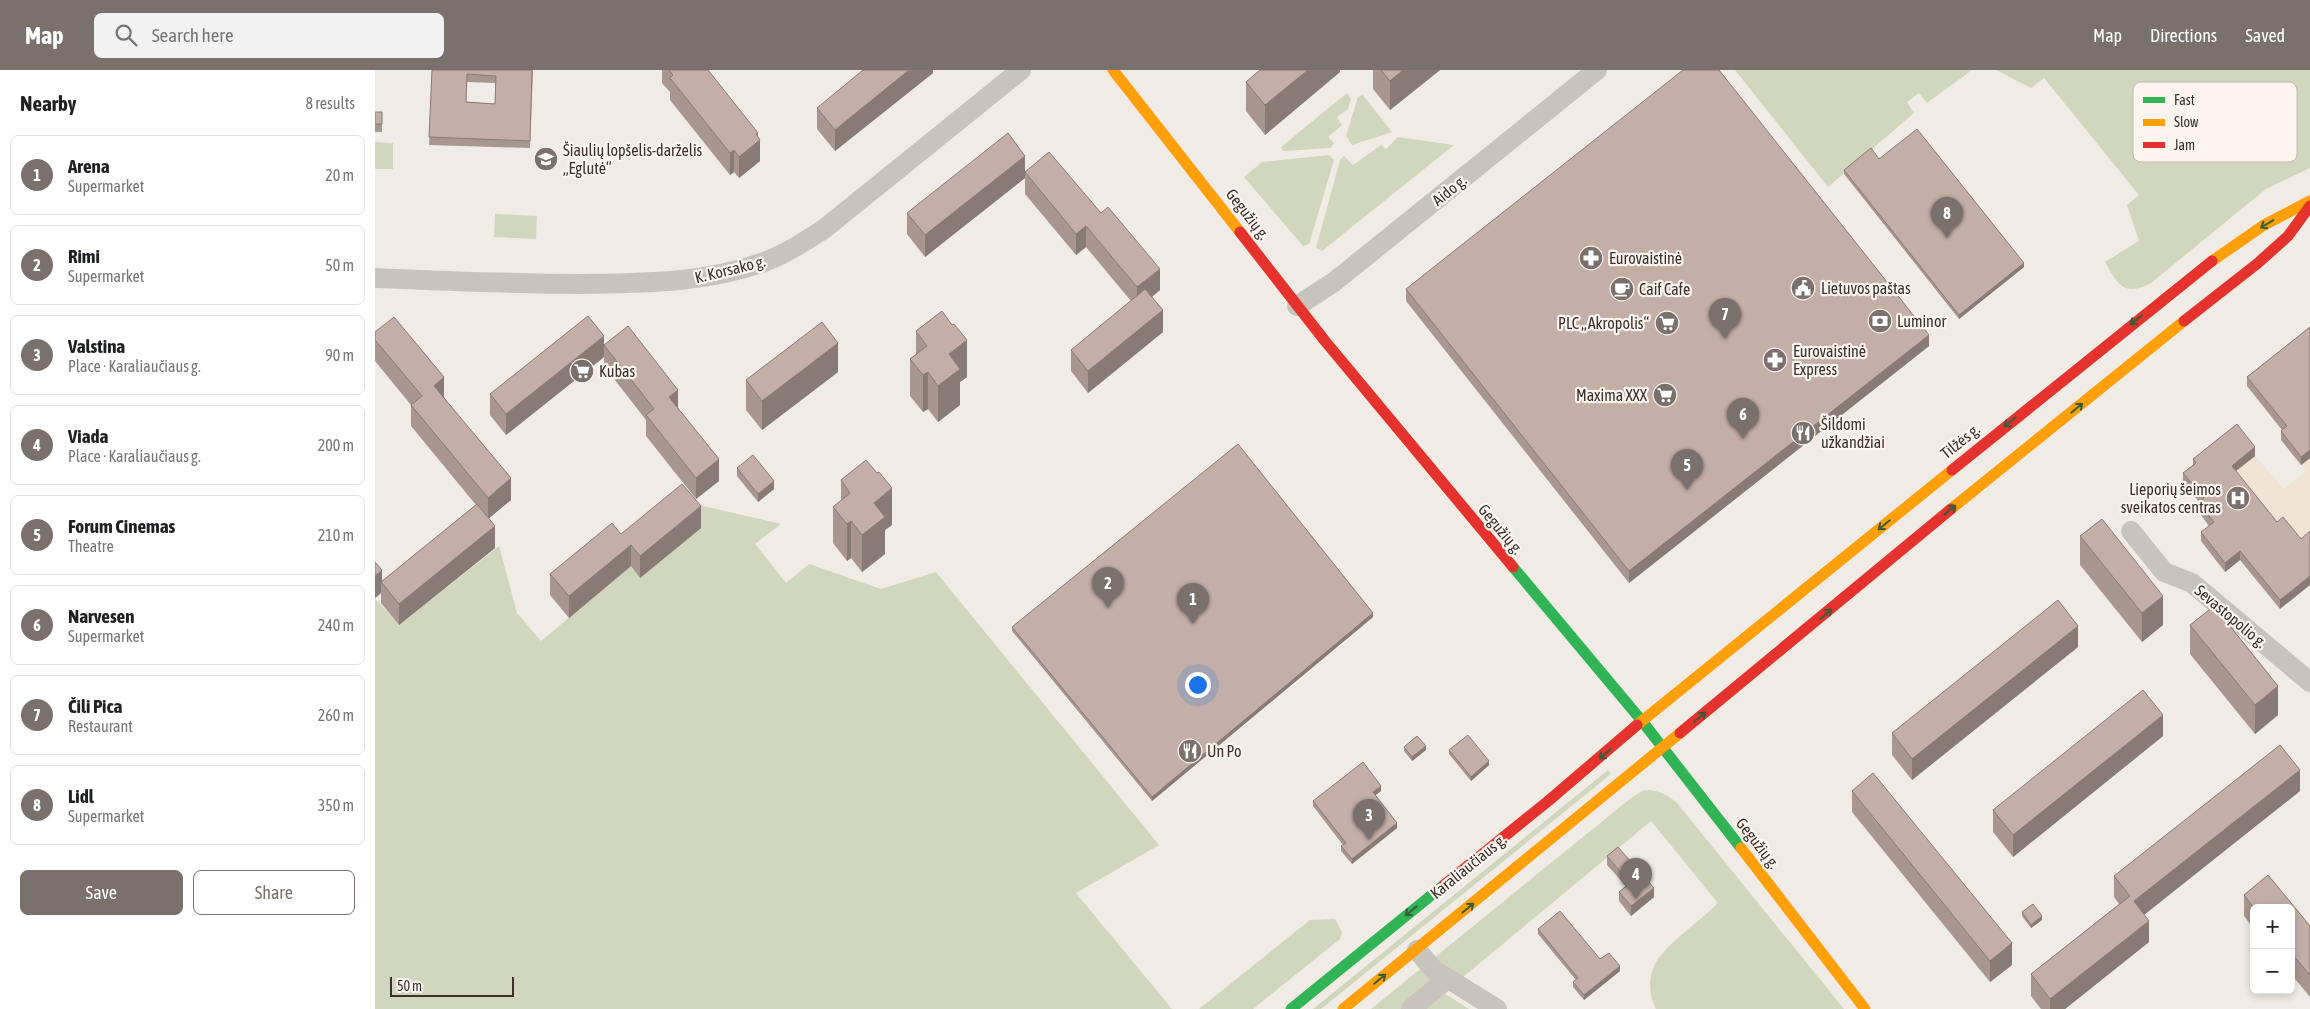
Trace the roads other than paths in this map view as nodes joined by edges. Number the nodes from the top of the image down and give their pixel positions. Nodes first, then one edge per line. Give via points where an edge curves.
1 (1021, 70) edge
2 (1113, 70) edge
3 (1597, 70) edge
4 (2310, 201) edge
5 (2310, 206) edge
6 (375, 278) edge
7 (1297, 306) junction
8 (2131, 531) dead end
9 (2310, 682) edge
10 (1641, 721) junction
11 (1663, 748) junction
12 (1417, 950) junction
13 (1447, 979) junction
14 (1291, 1009) edge
15 (1343, 1009) edge
16 (1411, 1009) edge
17 (1497, 1009) edge
18 (1865, 1009) edge

1 - 6 street, K. Korsako g. via 824,229 795,247 747,268 708,277 631,284
2 - 7 main road, Gegužių g.
3 - 7 street, Aido g. via 1334,282
4 -> 10 main road, Tilžės g. via 2264,225 2199,270
11 -> 5 main road via 1891,558 2258,263 2288,236
7 - 10 main road, Gegužių g.
8 - 9 street, Sevastopolio g. via 2164,572 2192,583
10 - 11 main road, Gegužių g.
10 -> 14 main road, Karaliaučiaus g. via 1547,802
12 -> 11 main road, Karaliaučiaus g.
11 - 18 main road, Gegužių g.
12 - 13 street via 1434,970
15 -> 12 main road, Karaliaučiaus g.
13 - 16 street
13 - 17 street

